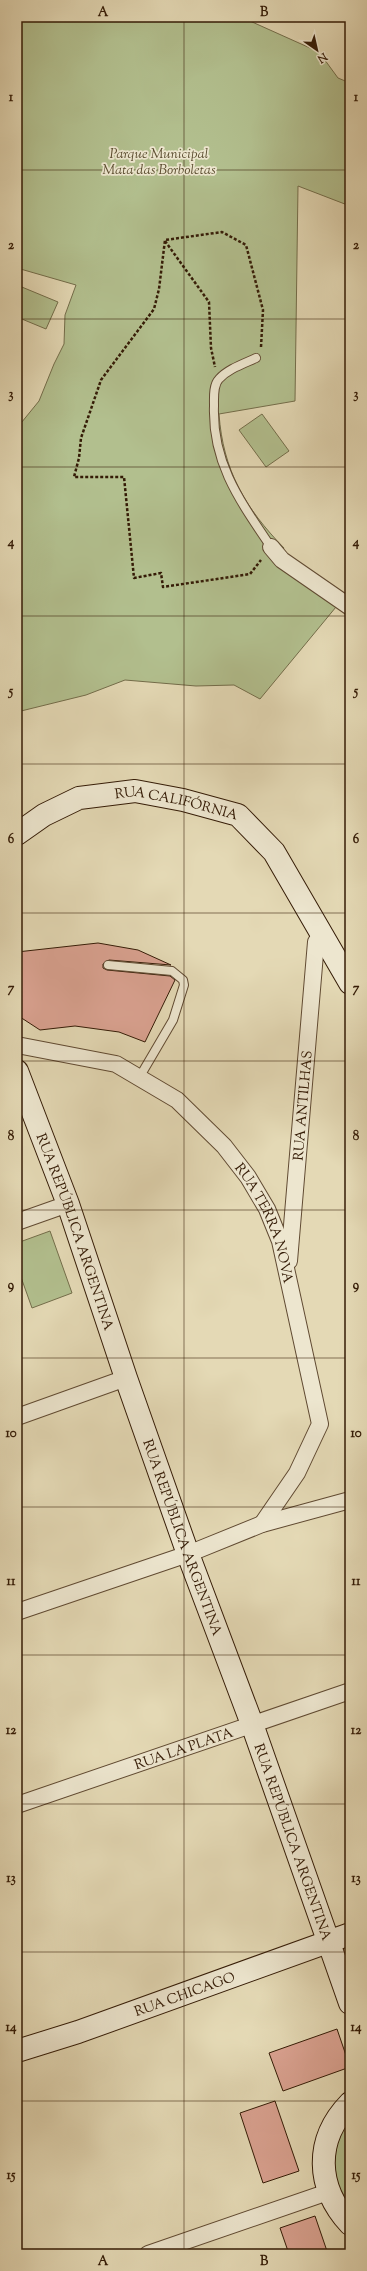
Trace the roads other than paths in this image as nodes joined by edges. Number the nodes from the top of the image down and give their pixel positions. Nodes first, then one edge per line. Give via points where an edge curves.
1 (256, 358) dead end
2 (271, 547) joint
3 (350, 607) edge
4 (17, 834) edge
5 (321, 935) junction
6 (108, 965) dead end
7 (350, 983) edge
8 (17, 1045) edge
9 (17, 1071) edge
10 (139, 1078) junction
11 (68, 1204) junction
12 (17, 1222) edge
13 (288, 1276) junction
14 (126, 1378) junction
15 (17, 1417) edge
16 (350, 1500) edge
17 (262, 1524) junction
18 (188, 1554) junction
19 (17, 1612) edge
20 (350, 1691) edge
21 (252, 1724) junction
22 (17, 1805) edge
23 (340, 1938) edge
24 (350, 2003) edge
25 (17, 2051) edge
26 (350, 2103) edge
27 (328, 2192) junction
28 (350, 2224) edge
29 (148, 2254) edge

1 - 2 lane via 218,380 214,393 213,416 222,464 244,508
2 - 3 street via 282,560
4 - 5 street, RUA CALIFÓRNIA via 44,815 79,798 135,791 183,800 238,815 274,852
5 - 7 street, RUA CALIFÓRNIA
5 - 13 street, RUA ANTILHAS via 316,942
6 - 10 lane via 172,971 183,980 184,985 173,1020
8 - 10 street, RUA TERRA NOVA via 116,1064
9 - 11 street, RUA REPÚBLICA ARGENTINA
10 - 13 street, RUA TERRA NOVA via 177,1100 224,1146 248,1177 267,1209 280,1241
11 - 12 street
11 - 14 street, RUA REPÚBLICA ARGENTINA
13 - 17 street, RUA TERRA NOVA via 320,1424 297,1473
14 - 15 street
14 - 18 street, RUA REPÚBLICA ARGENTINA
16 - 17 street
17 - 18 street
18 - 19 street
18 - 21 street, RUA REPÚBLICA ARGENTINA
20 - 21 street, RUA LA PLATA
21 - 22 street, RUA LA PLATA
21 - 23 street, RUA REPÚBLICA ARGENTINA
23 - 24 street, RUA REPÚBLICA ARGENTINA
23 - 25 street, RUA CHICAGO via 78,2032
26 - 27 street via 331,2128 325,2147 323,2167
27 - 28 street via 341,2215
27 - 29 street

